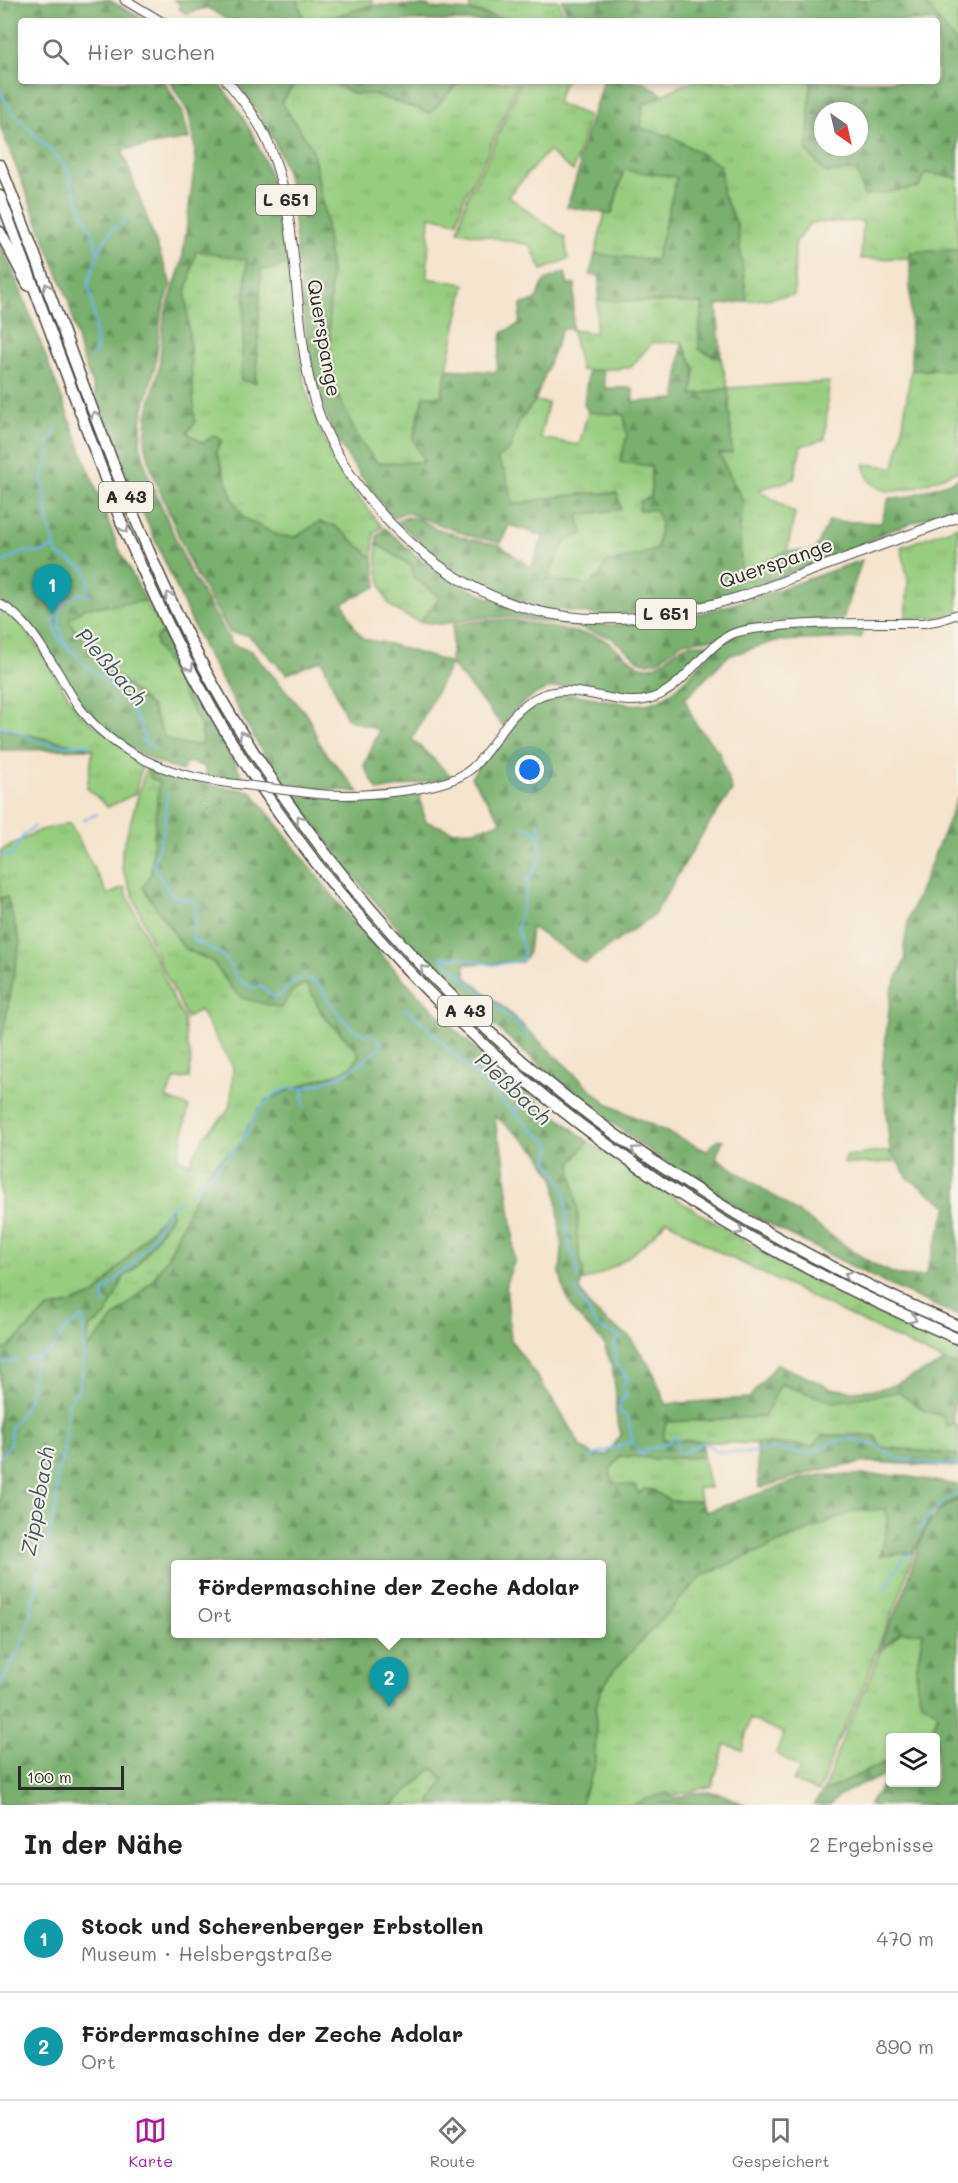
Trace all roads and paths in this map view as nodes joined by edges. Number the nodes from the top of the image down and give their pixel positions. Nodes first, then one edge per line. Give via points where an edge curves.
1 (125, 0) edge
2 (155, 18) edge
3 (229, 84) edge
4 (0, 165) edge
5 (0, 196) edge
6 (0, 232) edge
7 (53, 337) junction
8 (956, 517) edge
9 (0, 604) edge
10 (958, 614) edge
11 (958, 1326) edge
12 (958, 1339) edge

1 - 2 main road
3 - 8 main road, Querspange / L 651 via 262,130 281,182 300,334 312,390 331,441 350,474 389,523 454,575 506,601 546,614 588,619 632,618 686,611 738,597
11 -> 4 highway, A 43 via 765,1231 611,1132 545,1082 474,1019 354,891 291,808 194,649 127,502
5 - 7 highway, A 43
6 - 7 highway
7 -> 12 highway, A 43 via 122,524 185,657 242,758 279,813 375,937 507,1067 632,1163 788,1258
9 - 10 street, bridge via 24,622 81,710 111,740 160,768 228,783 360,796 454,780 470,770 519,710 537,697 574,691 647,700 667,691 733,633 800,624 940,621

